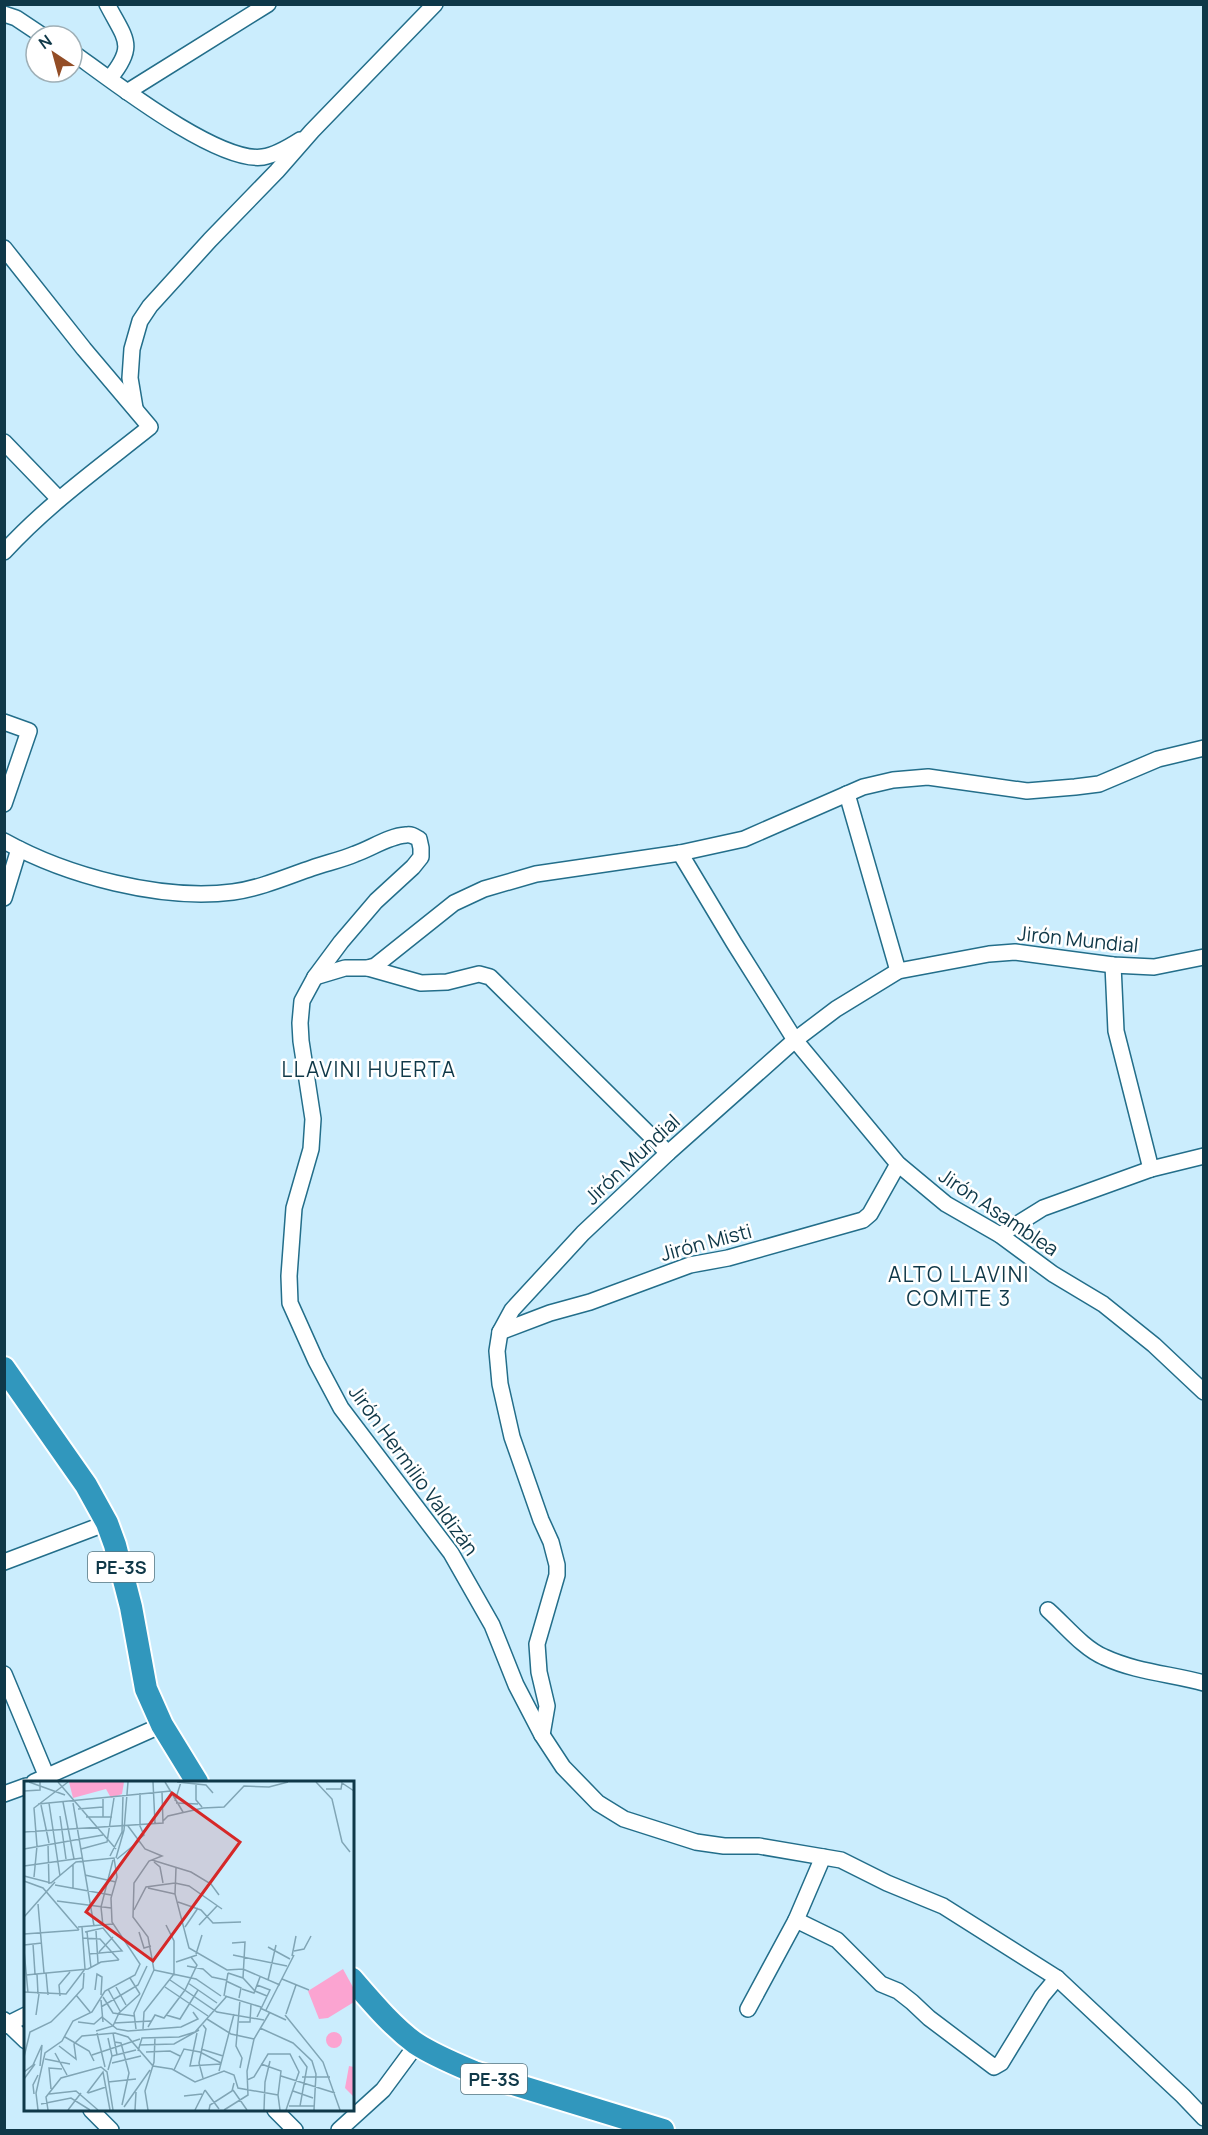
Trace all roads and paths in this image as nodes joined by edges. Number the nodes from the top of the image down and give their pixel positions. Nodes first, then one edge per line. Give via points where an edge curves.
1 (107, 4) edge
2 (268, 4) edge
3 (435, 4) edge
4 (4, 14) edge
5 (25, 24) edge
6 (84, 60) edge
7 (110, 78) junction
8 (127, 92) junction
9 (312, 131) junction
10 (4, 248) edge
11 (135, 408) junction
12 (4, 442) edge
13 (59, 499) junction
14 (4, 552) edge
15 (4, 722) edge
16 (1203, 747) edge
17 (848, 794) junction
18 (4, 804) edge
19 (4, 841) edge
20 (19, 849) junction
21 (680, 853) junction
22 (4, 898) edge
23 (1203, 957) edge
24 (1113, 965) junction
25 (368, 968) junction
26 (898, 971) junction
27 (315, 977) junction
28 (795, 1040) junction
29 (668, 1153) junction
30 (1203, 1156) edge
31 (898, 1164) junction
32 (1150, 1169) junction
33 (1000, 1235) junction
34 (500, 1332) junction
35 (4, 1368) edge
36 (1203, 1392) edge
37 (107, 1523) junction
38 (4, 1562) edge
39 (1048, 1610) dead end
40 (4, 1674) edge
41 (1203, 1683) edge
42 (162, 1725) junction
43 (542, 1735) junction
44 (43, 1781) edge
45 (196, 1781) edge
46 (24, 1787) edge
47 (4, 1794) edge
48 (823, 1857) junction
49 (796, 1920) junction
50 (1058, 1978) junction
51 (354, 1981) edge
52 (748, 2009) dead end
53 (24, 2016) edge
54 (6, 2023) edge
55 (24, 2039) edge
56 (417, 2044) junction
57 (93, 2111) edge
58 (277, 2111) edge
59 (1203, 2118) edge
60 (111, 2130) edge
61 (295, 2130) edge
62 (339, 2130) edge
63 (663, 2130) edge

1 - 7 street via 127,49
2 - 8 street
3 - 9 street
4 - 5 street
6 - 7 street
7 - 8 street
8 - 9 street via 204,141 244,156 262,158
9 - 11 street via 140,321 131,360
10 - 11 street
11 - 13 street via 150,427
12 - 13 street
13 - 14 street
15 - 18 street via 29,731
16 - 17 street via 1158,759 1099,784 1027,791 927,777 892,780
17 - 21 street via 744,839
17 - 26 street
19 - 20 street, Jirón Hermilio Valdizán
20 - 22 street
20 - 27 street, Jirón Hermilio Valdizán via 63,869 132,887 198,893 253,889 396,837 410,834 419,839 421,857 360,918
21 - 25 street via 536,874 484,889 454,903
21 - 28 street, Jirón Asamblea
23 - 24 street, Jirón Mundial via 1154,967
24 - 26 street, Jirón Mundial via 1015,952
24 - 32 street via 1116,1031
25 - 27 street via 345,968
25 - 29 street via 421,983 479,974 490,977
26 - 28 street, Jirón Mundial
27 - 43 street, Jirón Hermilio Valdizán via 302,1001 300,1023 313,1119 311,1149 294,1208 290,1303 341,1408 461,1570 492,1625
28 - 29 street, Jirón Mundial
28 - 31 street, Jirón Asamblea
29 - 34 street, Jirón Mundial via 583,1233 512,1310
30 - 32 street
31 - 33 street, Jirón Asamblea via 946,1204
31 - 34 street, Jirón Misti via 863,1220 690,1265
32 - 33 street via 1043,1208
33 - 36 street, Jirón Asamblea via 1103,1304
34 - 43 street, Jirón Mundial via 500,1384 512,1437 557,1565 537,1644 548,1706
35 - 37 highway, PE-3S via 86,1485
37 - 38 street
37 - 42 highway, PE-3S via 131,1607 146,1689
39 - 41 street via 1104,1657 1152,1673
40 - 44 street
42 - 44 street
42 - 45 highway, PE-3S
43 - 48 street, Jirón Hermilio Valdizán via 563,1767 598,1803 624,1819 696,1842 759,1846
46 - 47 street
48 - 49 street
48 - 50 street, Jirón Hermilio Valdizán via 841,1860 944,1906
49 - 50 street via 837,1940 881,1984 898,1991 994,2067 1001,2063 1042,1996
49 - 52 street
50 - 59 street, Jirón Hermilio Valdizán
51 - 56 highway, PE-3S
53 - 54 street
54 - 55 street
56 - 62 street via 383,2090
56 - 63 highway, PE-3S via 474,2073
57 - 60 street
58 - 61 street

